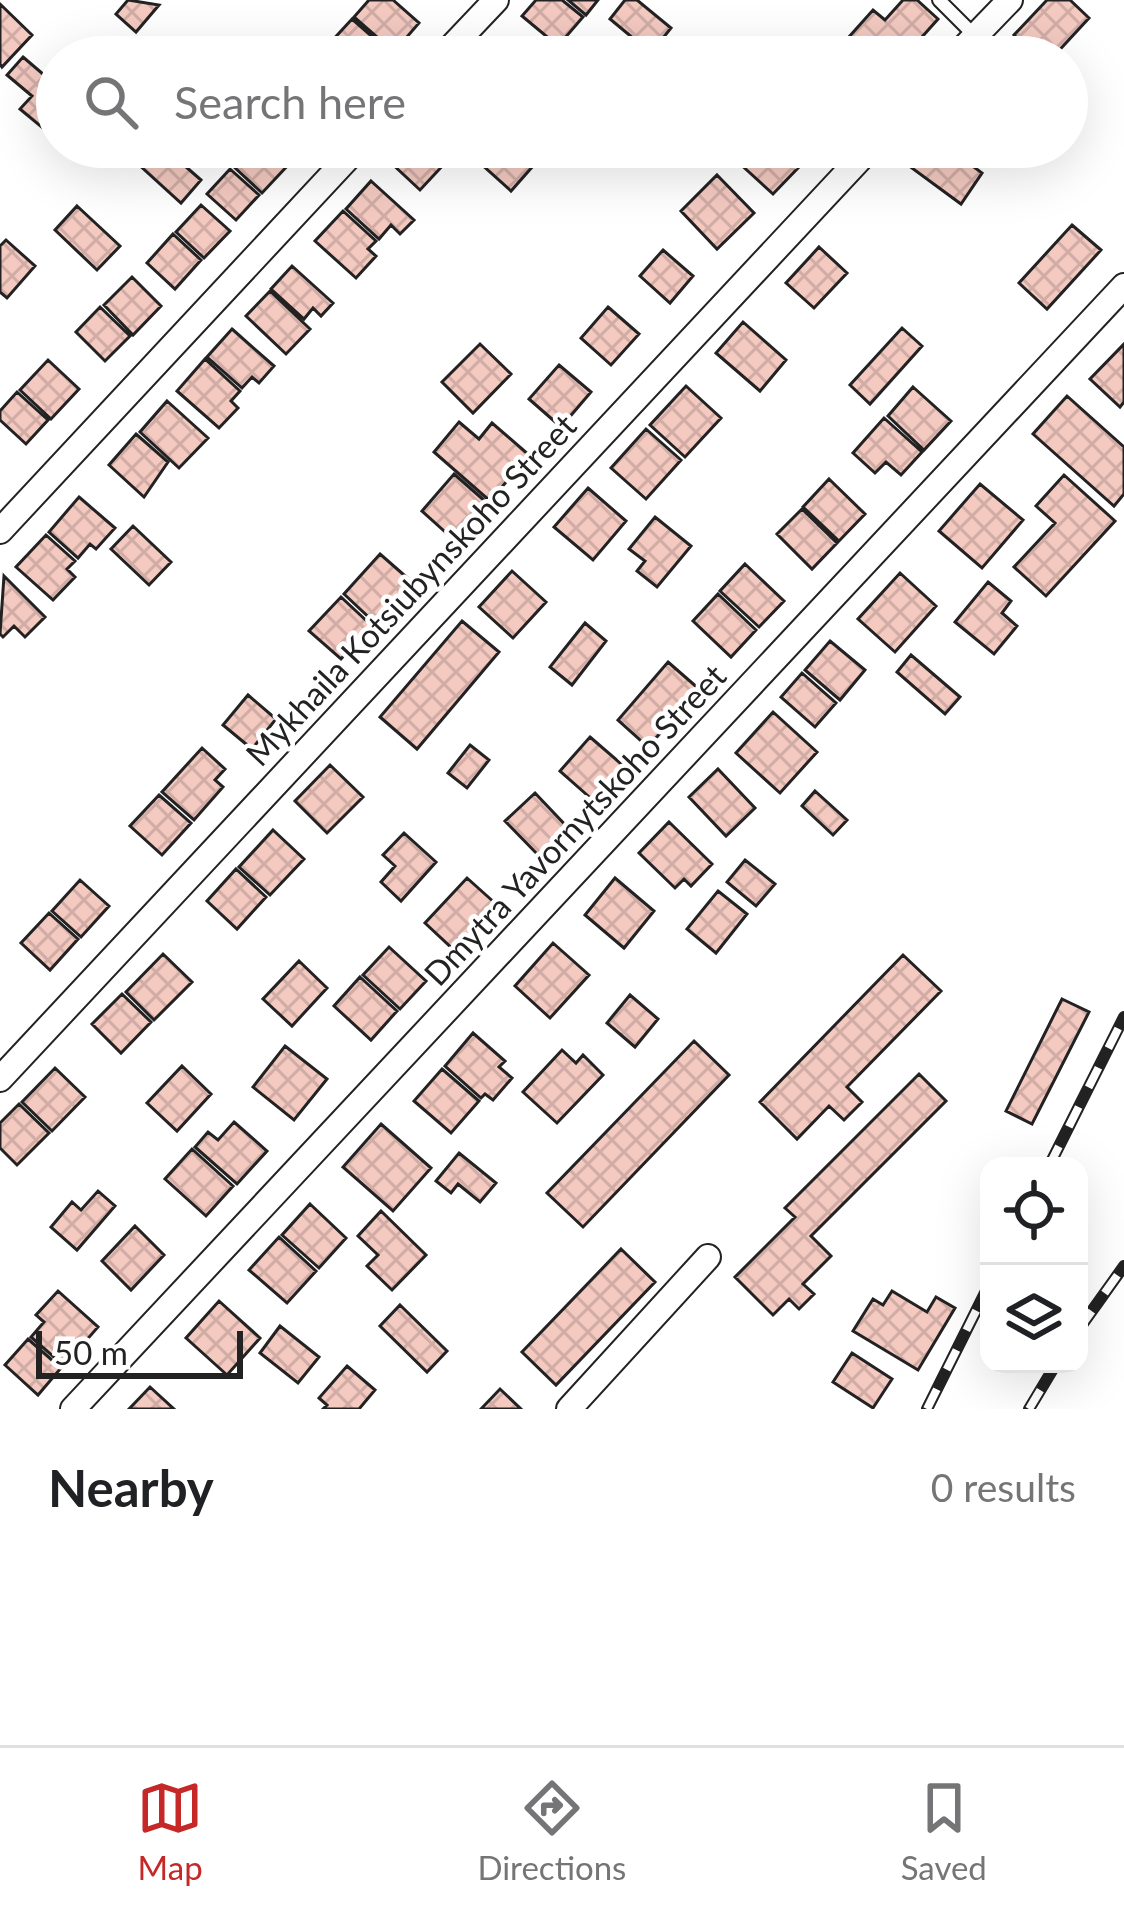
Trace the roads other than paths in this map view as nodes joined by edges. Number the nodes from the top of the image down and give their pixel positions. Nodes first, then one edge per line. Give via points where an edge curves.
1 (496, 0) edge
2 (939, 0) edge
3 (1010, 0) edge
4 (462, 36) edge
5 (974, 36) joint
6 (338, 168) edge
7 (851, 168) edge
8 (1124, 286) edge
9 (0, 531) edge
10 (0, 1078) edge
11 (708, 1257) dead end
12 (74, 1409) edge
13 (569, 1409) edge

1 - 4 street
2 - 5 lane
3 - 5 street
6 - 9 street
7 - 10 street, Mykhaila Kotsiubynskoho Street
8 - 12 street, Dmytra Yavornytskoho Street
11 - 13 street

